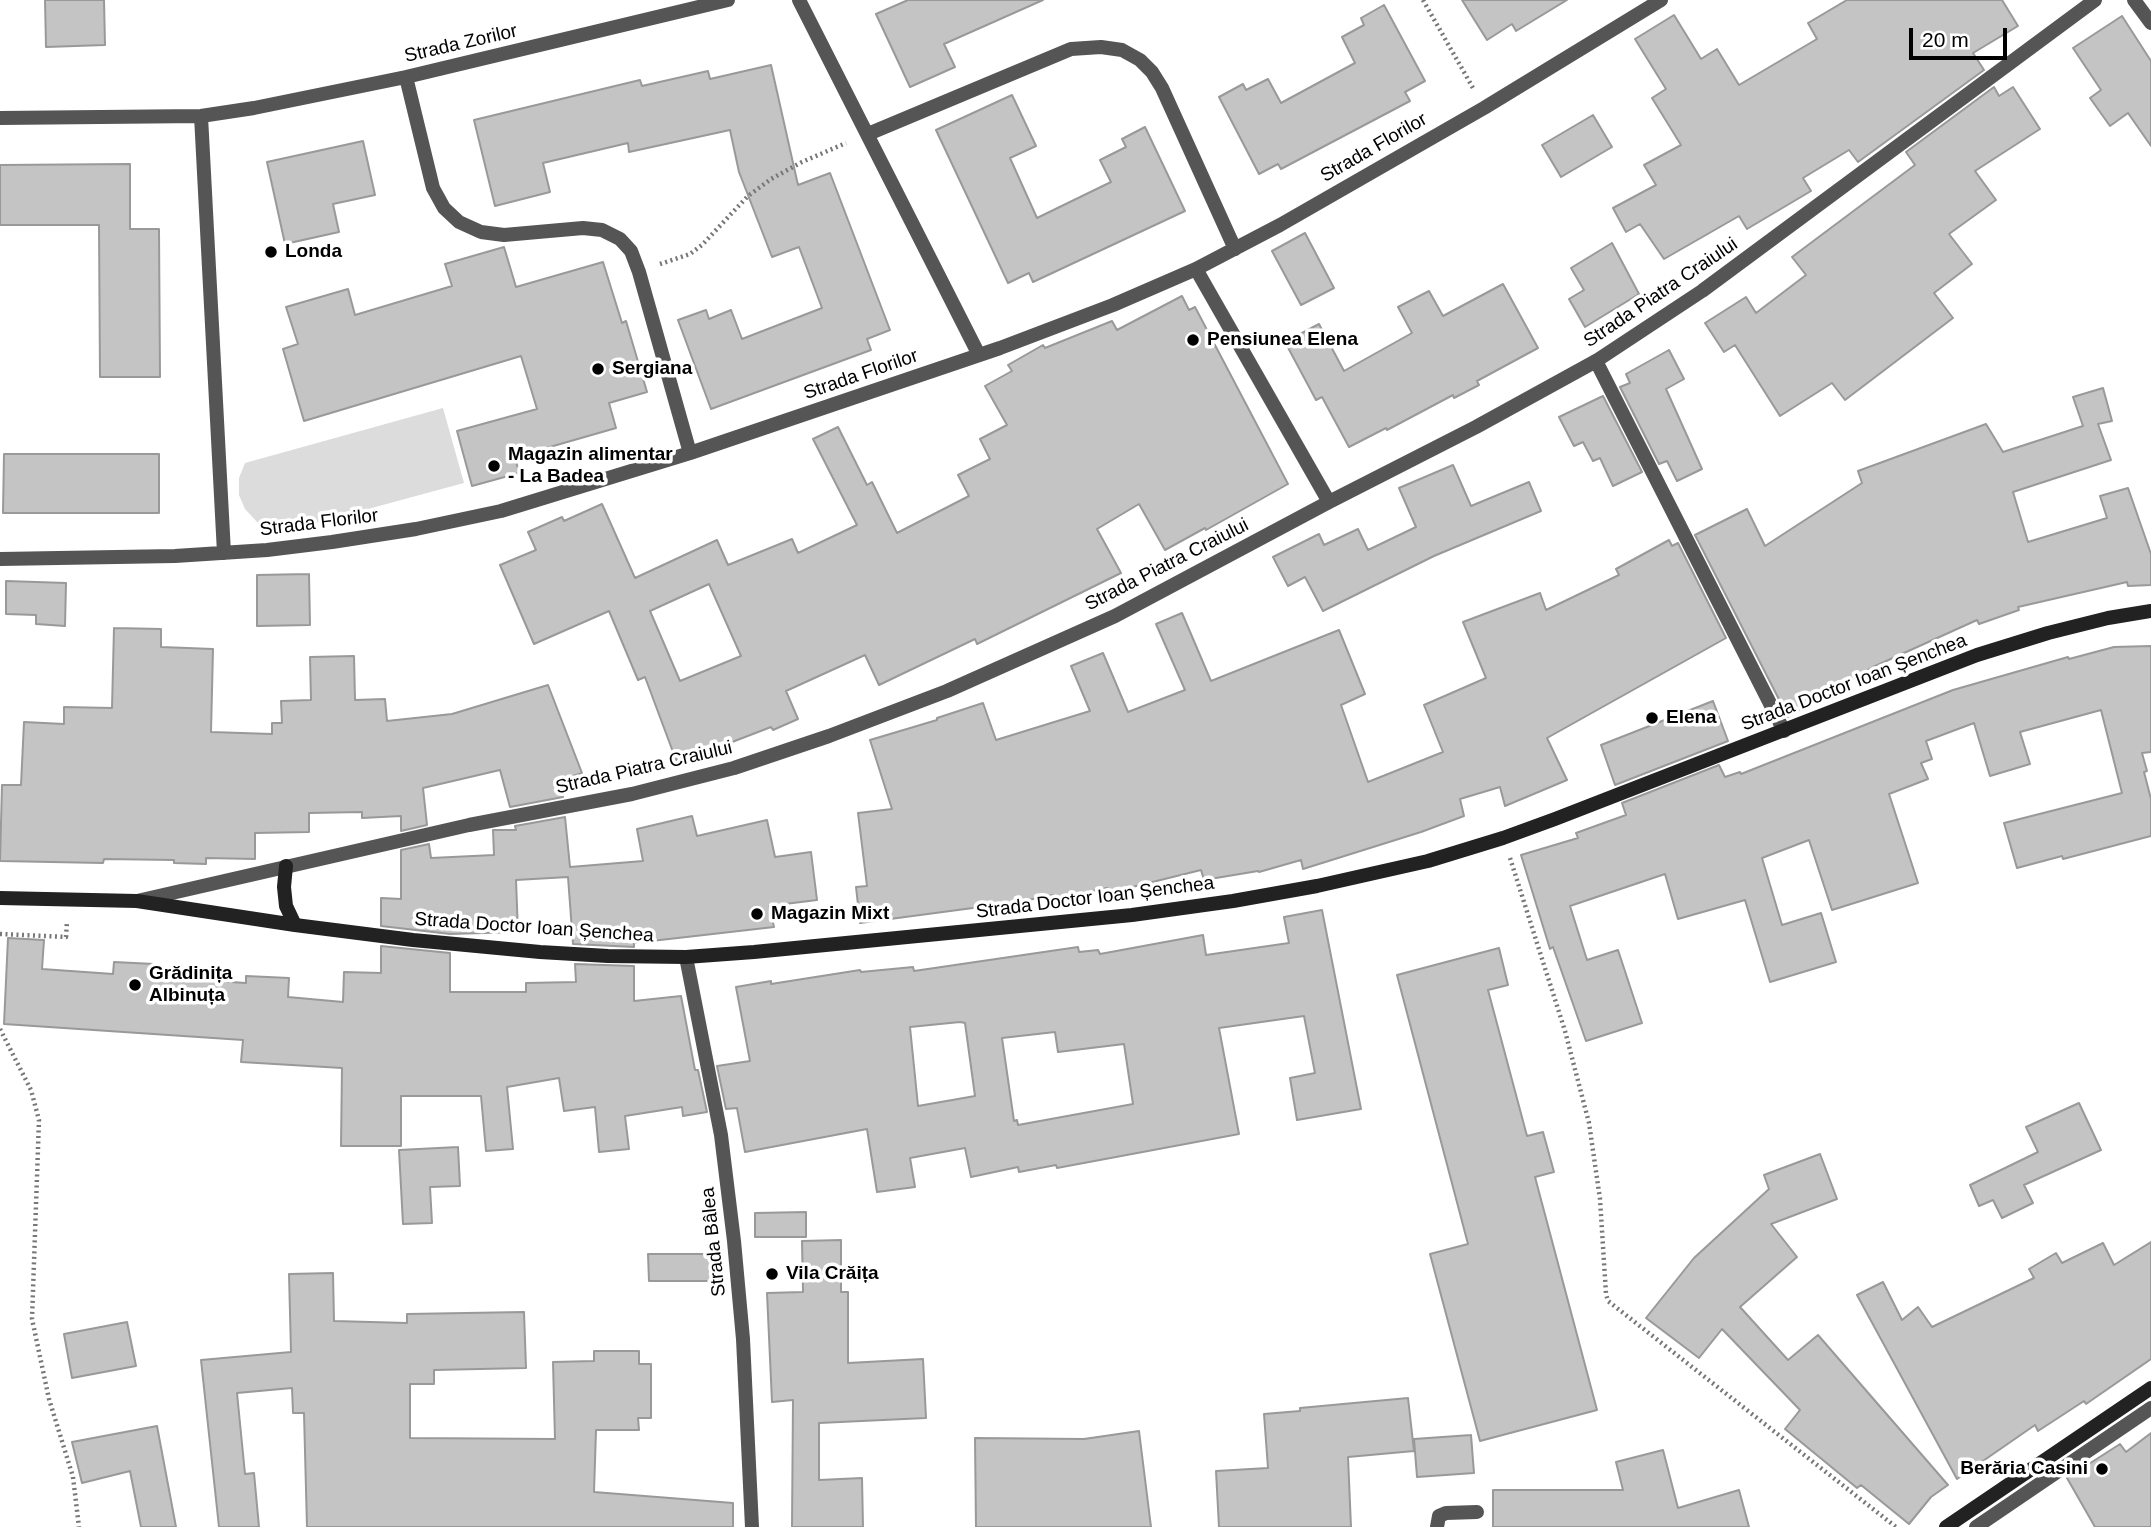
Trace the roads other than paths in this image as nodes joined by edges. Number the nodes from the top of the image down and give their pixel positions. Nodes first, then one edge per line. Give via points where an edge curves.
1 (728, 0) edge
2 (799, 0) edge
3 (1661, 0) edge
4 (2134, 0) edge
5 (2089, 2) edge
6 (2151, 23) edge
7 (406, 77) junction
8 (201, 116) junction
9 (0, 118) edge
10 (868, 134) junction
11 (1236, 249) junction
12 (1196, 269) junction
13 (979, 355) junction
14 (1596, 361) junction
15 (690, 453) junction
16 (1329, 502) junction
17 (223, 553) junction
18 (0, 559) edge
19 (2151, 611) edge
20 (1784, 731) junction
21 (286, 866) junction
22 (0, 898) edge
23 (137, 901) junction
24 (295, 925) junction
25 (685, 957) junction
26 (2151, 1388) edge
27 (2151, 1408) edge
28 (1476, 1512) dead end
29 (752, 1527) edge
30 (1437, 1527) edge
31 (1946, 1527) edge
32 (1976, 1527) edge

1 - 7 street, Strada Zorilor
2 - 10 street
3 - 11 street, Strada Florilor
4 - 6 street
5 - 14 street, Strada Piatra Craiului via 1702,291
7 - 8 street, Strada Zorilor
7 - 15 street via 433,188 458,222 504,235 602,230 631,251
8 - 9 street, Strada Zorilor
8 - 17 street
10 - 11 street via 1071,50 1122,50 1140,60 1163,88
10 - 13 street
11 - 12 street, Strada Florilor
12 - 13 street, Strada Florilor
12 - 16 street
13 - 15 street, Strada Florilor
14 - 16 street, Strada Piatra Craiului
14 - 20 street
15 - 17 street, Strada Florilor via 489,513 416,529
16 - 21 street, Strada Piatra Craiului via 1115,616 947,691 829,736 734,768 632,794
17 - 18 street, Strada Florilor
19 - 20 main road, Strada Doctor Ioan Șenchea via 2048,632 1977,655
20 - 25 main road, Strada Doctor Ioan Șenchea via 1503,838 1360,878 1132,915
21 - 23 street, Strada Piatra Craiului
21 - 24 main road via 286,906
22 - 23 main road, Strada Doctor Ioan Șenchea
23 - 24 main road, Strada Doctor Ioan Șenchea
24 - 25 main road, Strada Doctor Ioan Șenchea via 526,951
25 - 29 street, Strada Bâlea via 721,1135 734,1241
26 - 31 main road
27 - 32 street
28 - 30 street via 1446,1513 1439,1516

